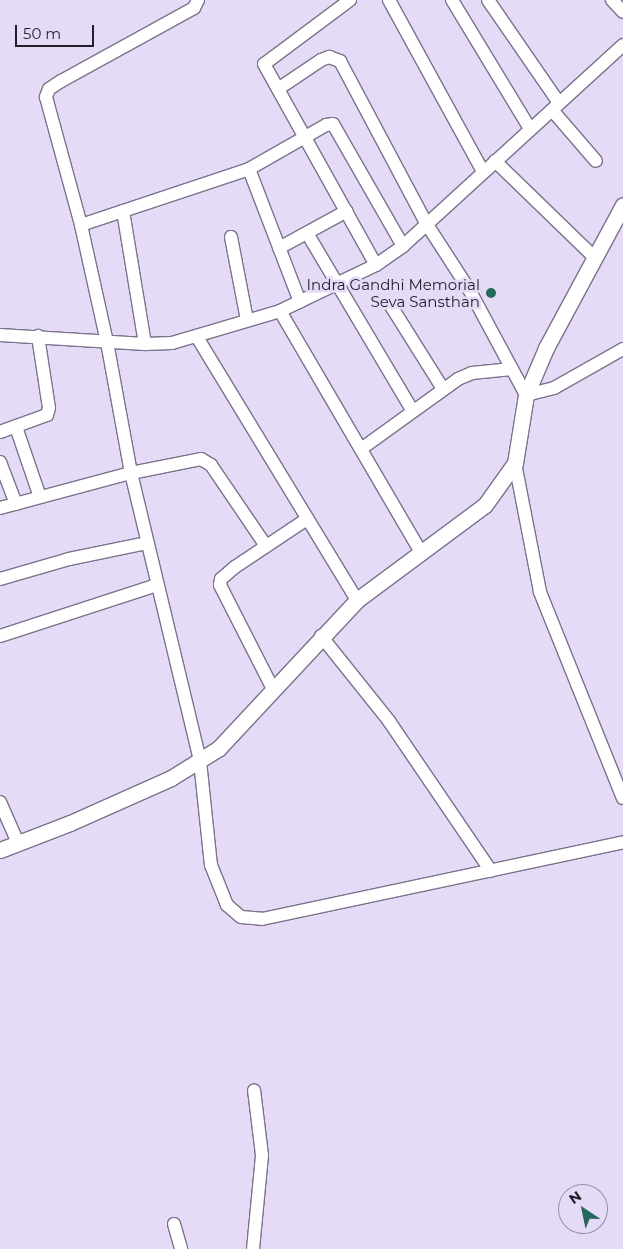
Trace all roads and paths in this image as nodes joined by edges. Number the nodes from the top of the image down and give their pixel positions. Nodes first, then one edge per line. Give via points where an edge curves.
1 (198, 0) edge
2 (350, 0) edge
3 (390, 0) edge
4 (452, 0) edge
5 (488, 0) edge
6 (612, 0) edge
7 (623, 11) edge
8 (623, 45) edge
9 (278, 89) junction
10 (555, 106) junction
11 (530, 129) junction
12 (306, 137) junction
13 (495, 161) junction
14 (596, 161) dead end
15 (249, 168) junction
16 (483, 172) junction
17 (623, 205) edge
18 (123, 211) junction
19 (347, 211) junction
20 (426, 223) junction
21 (81, 225) junction
22 (307, 233) junction
23 (231, 237) dead end
24 (404, 246) junction
25 (279, 248) junction
26 (595, 258) junction
27 (376, 265) junction
28 (336, 284) junction
29 (300, 302) junction
30 (391, 306) dead end
31 (280, 311) junction
32 (247, 320) junction
33 (0, 335) edge
34 (38, 336) junction
35 (197, 337) junction
36 (108, 342) junction
37 (145, 344) junction
38 (623, 349) edge
39 (512, 369) junction
40 (443, 389) junction
41 (526, 395) junction
42 (412, 410) junction
43 (16, 427) junction
44 (0, 432) edge
45 (361, 449) junction
46 (0, 462) edge
47 (515, 463) junction
48 (131, 473) junction
49 (40, 497) junction
50 (16, 504) junction
51 (0, 508) edge
52 (307, 518) junction
53 (147, 543) junction
54 (266, 546) junction
55 (422, 554) junction
56 (0, 579) edge
57 (157, 585) junction
58 (357, 600) junction
59 (0, 636) edge
60 (321, 636) junction
61 (274, 691) junction
62 (200, 761) junction
63 (623, 798) edge
64 (0, 802) edge
65 (623, 842) edge
66 (18, 843) junction
67 (0, 850) edge
68 (491, 871) junction
69 (254, 1090) dead end
70 (174, 1224) dead end
71 (182, 1249) edge
72 (253, 1249) edge

1 - 21 street via 194,8 49,89 47,108
2 - 9 street via 267,60 265,69
3 - 16 street
4 - 11 street
5 - 10 street
6 - 7 street
8 - 10 street
9 - 12 street
9 - 20 street via 321,60 330,57 340,61
10 - 11 street
10 - 14 street
11 - 13 street
12 - 15 street
12 - 19 street
12 - 24 street via 326,125 336,127
13 - 16 street
13 - 26 street
15 - 18 street
15 - 25 street
16 - 20 street
17 - 26 street
18 - 21 street
18 - 37 street
19 - 22 street
19 - 27 street
20 - 24 street
20 - 39 street via 470,291
21 - 36 street
22 - 25 street
22 - 28 street
23 - 32 street
24 - 27 street
25 - 29 street
26 - 41 street via 546,348
27 - 28 street
28 - 29 street
28 - 42 street
29 - 31 street
30 - 40 street
31 - 32 street
31 - 45 street
32 - 35 street
33 - 34 street
34 - 36 street
34 - 43 street via 49,408 47,415 40,420
35 - 37 street
35 - 52 street
36 - 37 street
36 - 48 street
38 - 41 street via 554,388
39 - 40 street via 472,373
39 - 41 street
40 - 42 street
41 - 47 street
42 - 45 street
43 - 44 street
43 - 49 street
45 - 55 street
46 - 50 street
47 - 55 street via 485,505
47 - 63 street via 540,592
48 - 49 street
48 - 53 street
48 - 54 street via 206,460
49 - 50 street
50 - 51 street
52 - 54 street
52 - 58 street
53 - 56 street via 69,559
53 - 57 street
54 - 61 street via 235,567 221,579 220,585
55 - 58 street via 396,568
57 - 59 street
57 - 62 street
58 - 60 street
60 - 61 street
60 - 68 street via 389,721
61 - 62 street via 219,748
62 - 66 street via 70,823
62 - 68 street via 211,865 227,905 241,917 262,919
64 - 66 street
65 - 68 street
66 - 67 street
69 - 72 street via 262,1155
70 - 71 street

